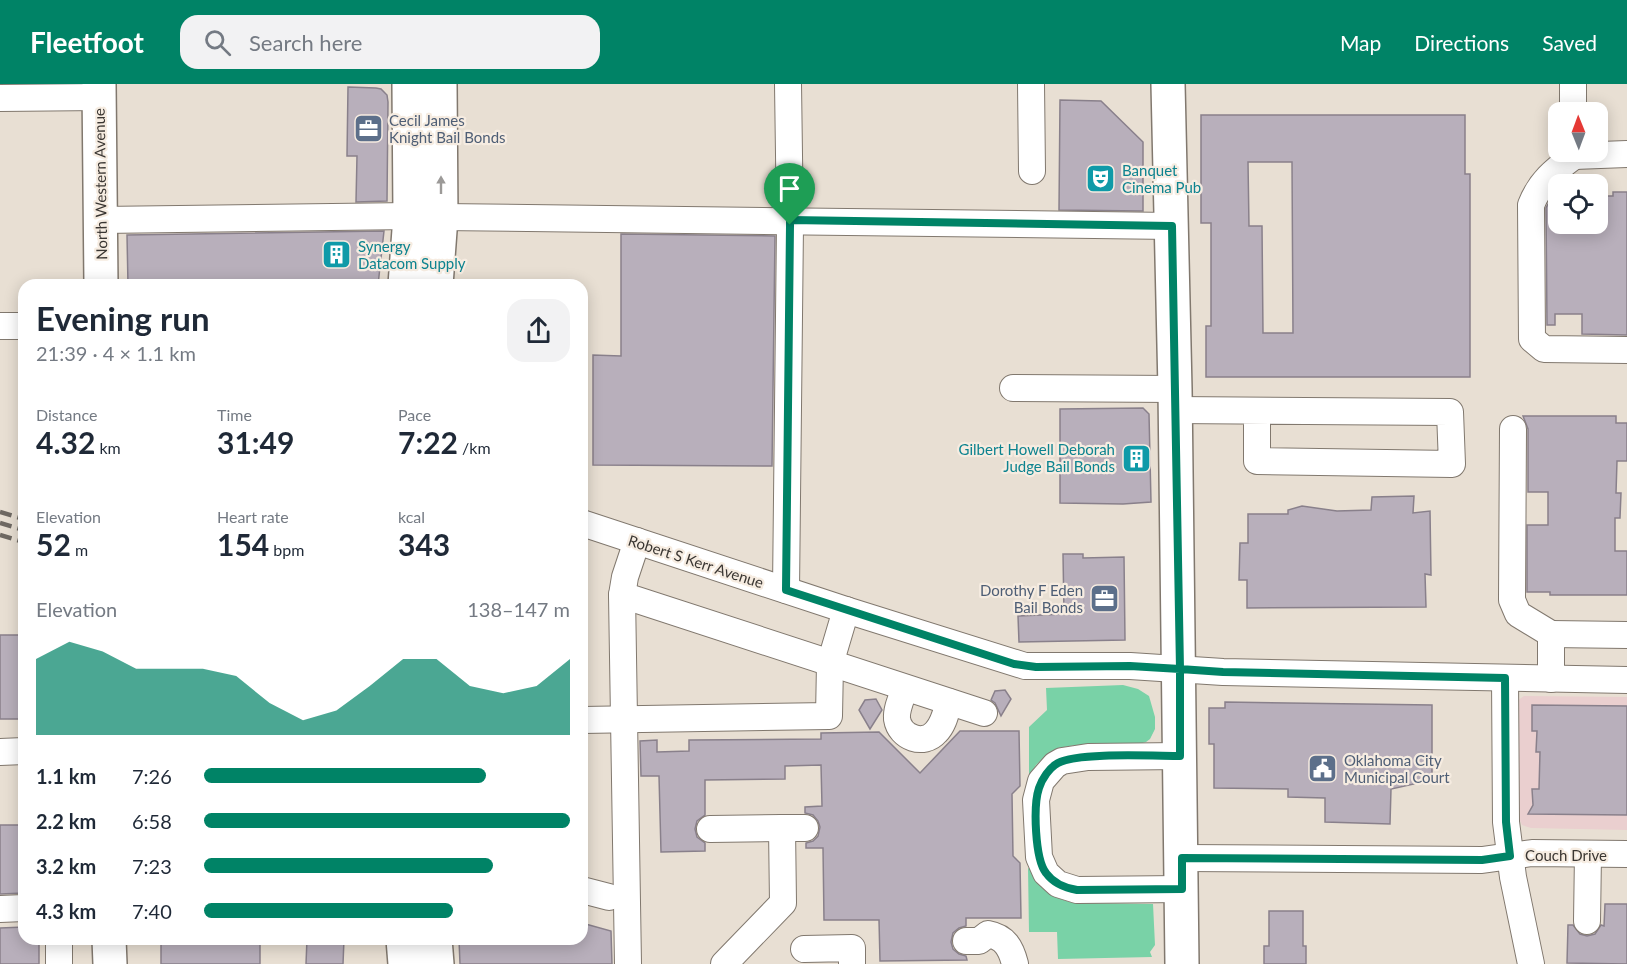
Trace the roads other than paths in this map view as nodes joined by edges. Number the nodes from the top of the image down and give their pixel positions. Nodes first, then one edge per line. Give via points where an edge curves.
1 (409, 84) edge
2 (441, 84) edge
3 (788, 84) edge
4 (1031, 84) edge
5 (1168, 84) edge
6 (1573, 84) edge
7 (99, 90) edge
8 (0, 98) edge
9 (1573, 102) edge
10 (1608, 154) edge
11 (1627, 154) edge
12 (1565, 162) edge
13 (1032, 171) dead end
14 (425, 217) junction
15 (101, 220) junction
16 (790, 220) junction
17 (1172, 226) junction
18 (101, 279) edge
19 (407, 279) edge
20 (435, 279) edge
21 (0, 326) edge
22 (18, 326) edge
23 (1627, 350) edge
24 (1013, 388) dead end
25 (1175, 400) junction
26 (1257, 411) junction
27 (1513, 429) dead end
28 (588, 525) edge
29 (636, 541) junction
30 (786, 590) junction
31 (622, 595) junction
32 (846, 610) junction
33 (1551, 634) junction
34 (1627, 635) edge
35 (830, 664) junction
36 (1180, 669) junction
37 (1505, 678) junction
38 (1551, 679) junction
39 (1627, 680) edge
40 (905, 688) junction
41 (949, 702) junction
42 (984, 713) dead end
43 (588, 720) edge
44 (624, 720) junction
45 (0, 752) edge
46 (18, 752) edge
47 (1180, 756) junction
48 (710, 829) dead end
49 (1588, 854) junction
50 (1627, 854) edge
51 (1510, 856) junction
52 (1182, 873) junction
53 (588, 892) edge
54 (609, 897) dead end
55 (18, 908) edge
56 (0, 909) edge
57 (1587, 921) dead end
58 (973, 934) dead end
59 (58, 945) edge
60 (109, 945) edge
61 (403, 945) edge
62 (435, 945) edge
63 (804, 948) dead end
64 (59, 964) edge
65 (110, 964) edge
66 (405, 964) edge
67 (437, 964) edge
68 (628, 964) edge
69 (724, 964) edge
70 (852, 964) edge
71 (1015, 964) edge
72 (1182, 964) edge
73 (1531, 964) edge

1 - 14 main road
14 -> 2 main road
3 - 16 street
4 - 13 street
5 - 17 main road
6 - 9 street
7 - 8 street
7 - 15 main road, North Western Avenue
10 - 11 street
12 - 23 street via 1537,189 1531,205 1532,339 1544,349
14 - 15 street
14 - 16 street
14 - 19 main road
14 - 20 main road
15 - 18 main road, North Western Avenue
16 - 17 street
16 - 30 street
17 - 25 main road
21 - 22 street
24 - 25 street
25 - 26 street
25 - 36 main road
26 - 26 street via 1257,461 1452,464 1450,412
27 - 33 street via 1512,600 1518,614
28 - 29 street, Robert S Kerr Avenue
29 - 30 street, Robert S Kerr Avenue
29 - 31 street
30 - 32 street, Robert S Kerr Avenue
31 - 35 street
31 - 44 street
32 - 35 street
32 - 36 street, Robert S Kerr Avenue via 1025,666
33 - 34 street
33 - 38 street
35 - 40 street
35 - 44 street via 829,716
36 - 37 street, Robert S Kerr Avenue
36 - 47 main road
37 - 38 street, Robert S Kerr Avenue
37 - 51 street via 1506,822
38 - 39 street, Robert S Kerr Avenue
40 - 41 street
40 - 41 street via 897,721 911,738 926,739 938,731
41 - 42 street
43 - 44 street
44 - 68 street
45 - 46 street
47 - 52 main road
47 - 52 street via 1062,761 1041,781 1036,800 1039,857 1046,873 1058,885 1077,890
48 - 69 street via 794,828 783,903
49 - 50 street, Couch Drive
49 - 51 street, Couch Drive
49 - 57 street
51 - 52 street, Couch Drive
51 - 73 street
52 - 72 main road
53 - 54 street
55 - 56 street
58 - 71 street via 1000,938 1011,951
59 - 64 street
60 - 65 main road
61 - 66 main road
62 - 67 main road
63 - 70 street via 852,948

